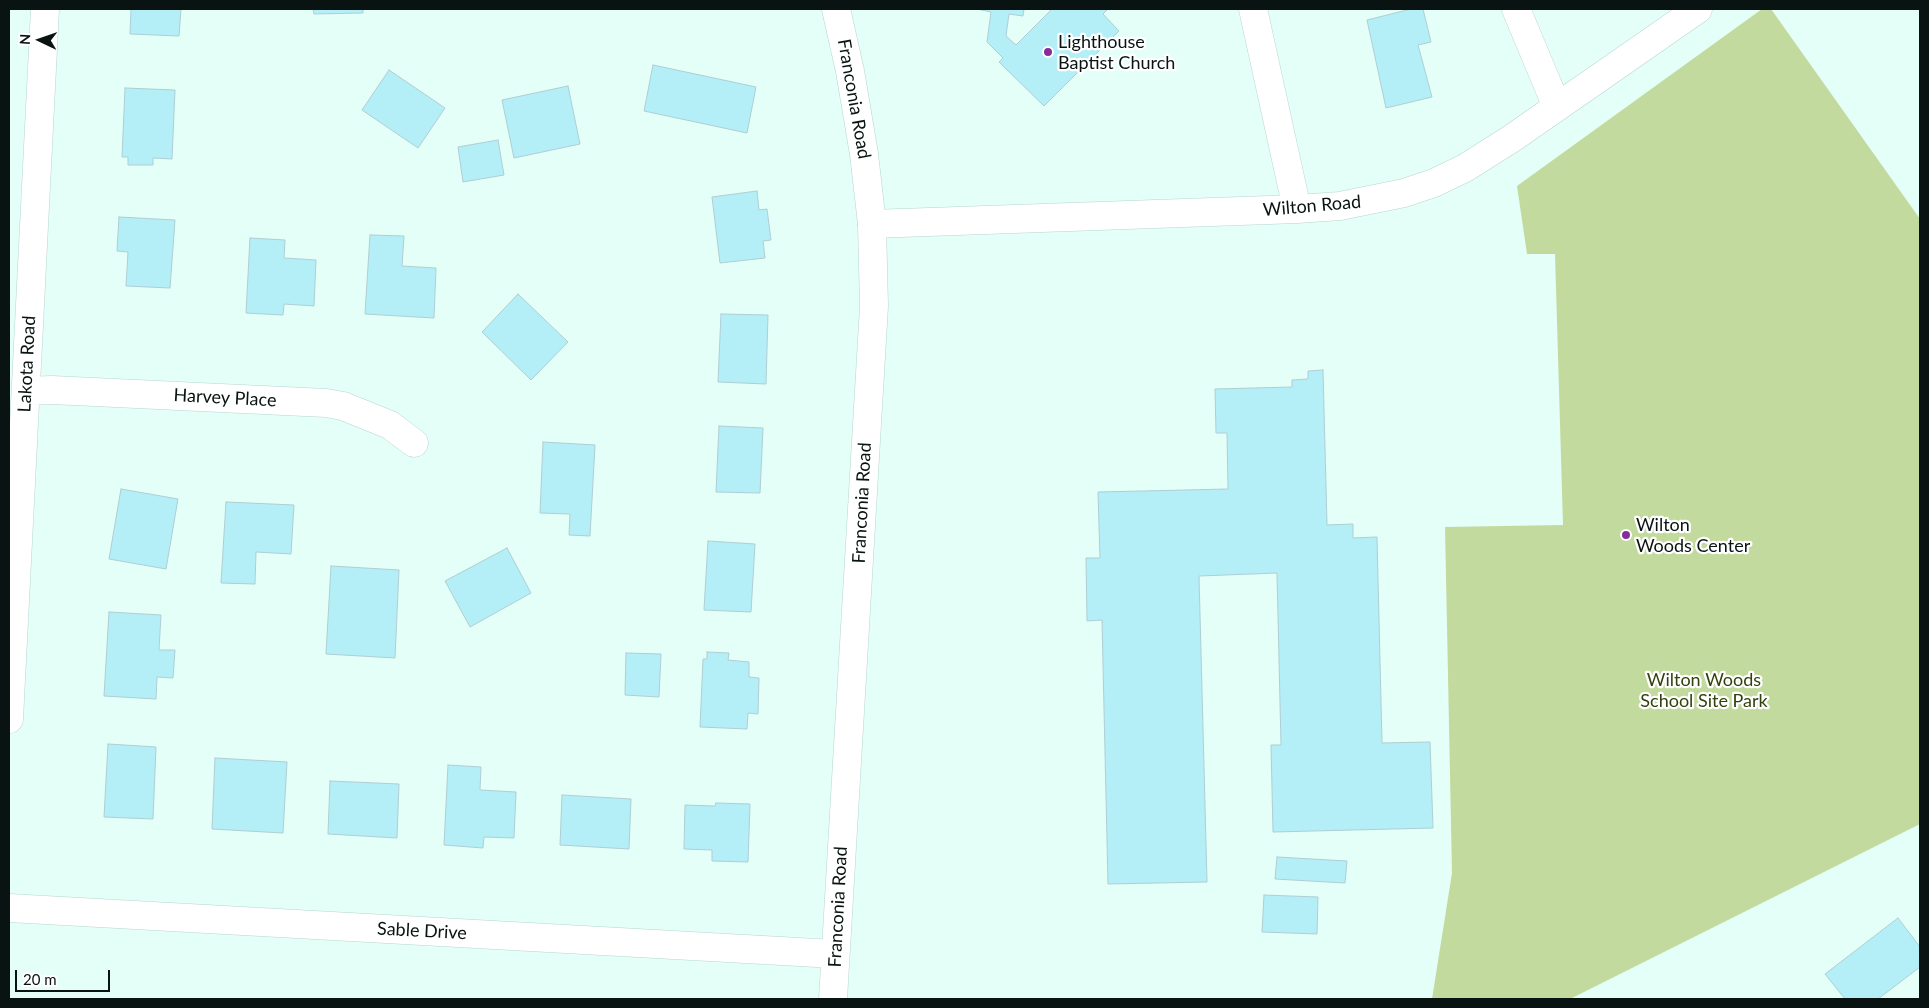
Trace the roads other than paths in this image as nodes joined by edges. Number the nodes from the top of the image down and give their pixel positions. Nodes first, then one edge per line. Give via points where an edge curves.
1 (45, 9) edge
2 (836, 9) edge
3 (1253, 9) edge
4 (1516, 9) edge
5 (1698, 9) edge
6 (1557, 107) junction
7 (1297, 209) junction
8 (872, 224) junction
9 (26, 391) junction
10 (414, 443) dead end
11 (9, 719) edge
12 (9, 908) edge
13 (836, 954) junction
14 (833, 999) edge

1 - 9 street, Lakota Road
2 - 8 street, Franconia Road via 864,154
3 - 7 street
4 - 6 street
5 - 6 street, Wilton Road
6 - 7 street, Wilton Road via 1465,168 1434,183 1374,200
7 - 8 street, Wilton Road
8 - 13 street, Franconia Road via 874,306
9 - 10 street, Harvey Place via 326,403 390,424
9 - 11 street, Lakota Road
12 - 13 street, Sable Drive
13 - 14 street, Franconia Road

